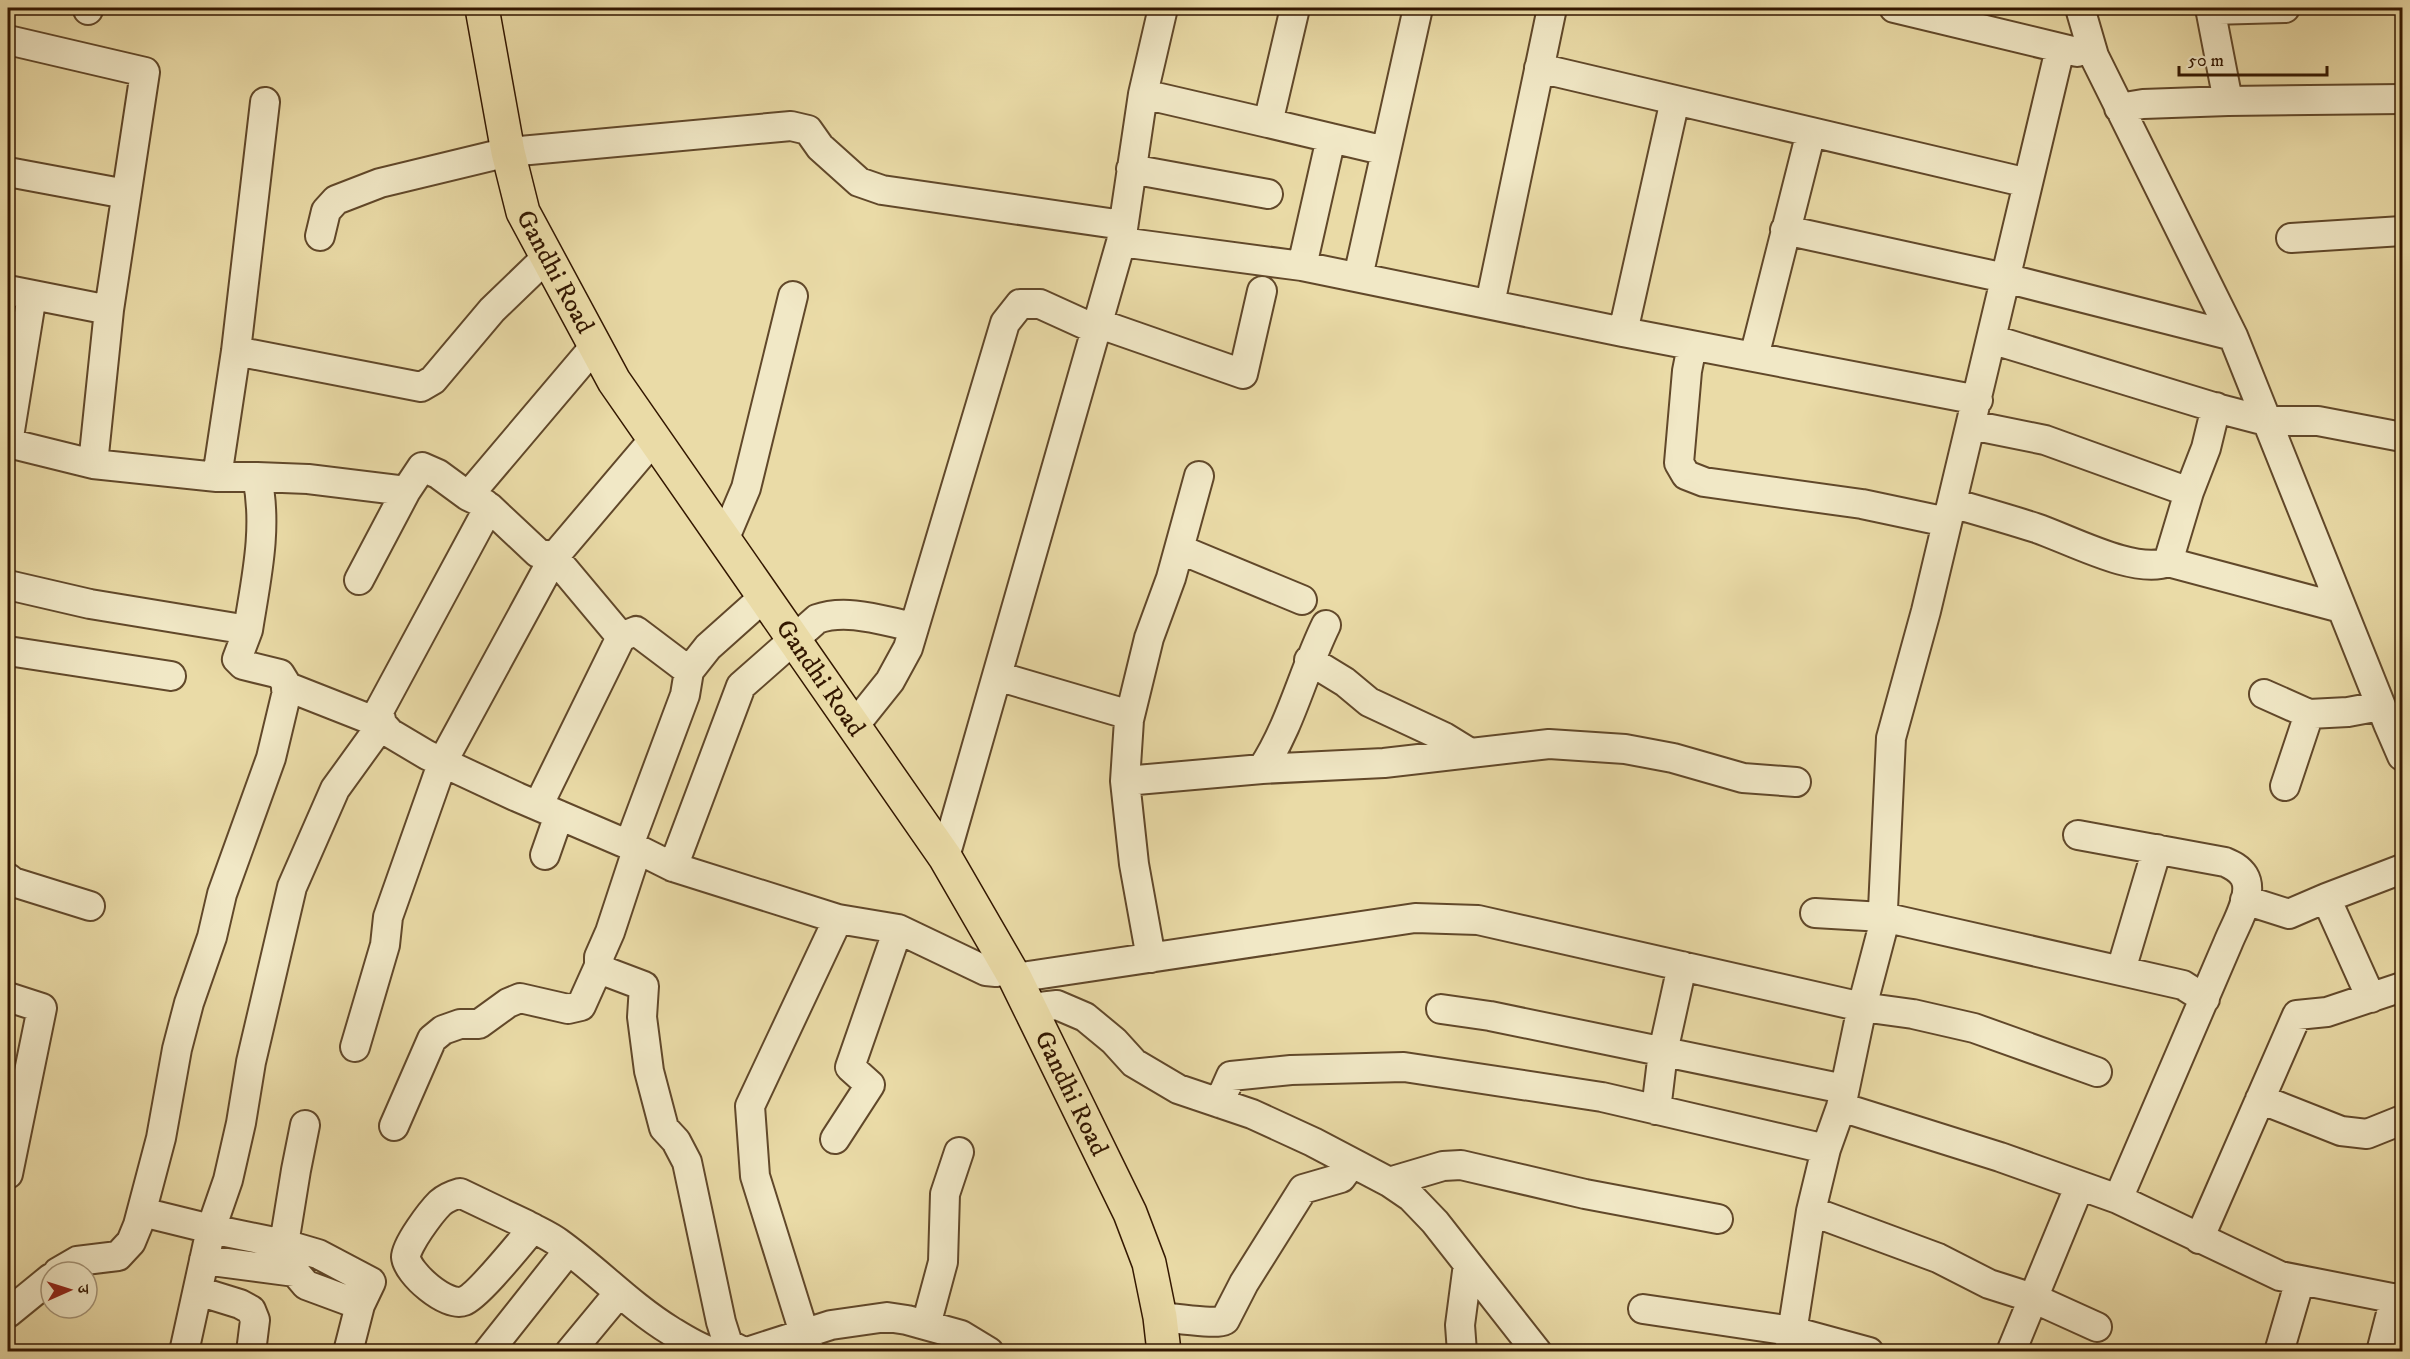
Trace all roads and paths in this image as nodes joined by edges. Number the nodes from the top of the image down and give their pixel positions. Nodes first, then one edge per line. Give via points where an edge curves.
1 (482, 8) edge
2 (1163, 8) edge
3 (1295, 8) edge
4 (1418, 8) edge
5 (1552, 8) edge
6 (1894, 8) edge
7 (2080, 8) edge
8 (2285, 8) edge
9 (2210, 9) edge
10 (8, 40) edge
11 (2060, 49) junction
12 (2094, 56) junction
13 (1539, 68) junction
14 (1143, 93) junction
15 (2403, 99) edge
16 (1675, 100) junction
17 (2228, 101) junction
18 (265, 102) dead end
19 (2118, 108) junction
20 (1268, 123) junction
21 (1810, 132) junction
22 (1331, 138) junction
23 (1386, 151) junction
24 (508, 152) junction
25 (1131, 169) junction
26 (8, 172) edge
27 (2028, 183) junction
28 (126, 194) junction
29 (1268, 194) dead end
30 (1785, 230) junction
31 (2403, 231) edge
32 (1122, 234) junction
33 (320, 236) dead end
34 (2291, 238) dead end
35 (547, 256) junction
36 (1302, 266) junction
37 (1358, 278) junction
38 (2006, 278) junction
39 (1262, 291) dead end
40 (20, 293) edge
41 (793, 296) dead end
42 (1490, 304) junction
43 (109, 310) junction
44 (1096, 326) junction
45 (1623, 332) junction
46 (2233, 336) junction
47 (1991, 339) junction
48 (595, 345) junction
49 (1692, 345) junction
50 (236, 351) junction
51 (1754, 357) junction
52 (2216, 407) junction
53 (1974, 412) junction
54 (2266, 421) junction
55 (2403, 437) edge
56 (654, 439) junction
57 (8, 443) edge
58 (93, 464) junction
59 (1199, 476) dead end
60 (217, 477) junction
61 (257, 477) junction
62 (406, 491) junction
63 (2188, 492) junction
64 (479, 501) junction
65 (1950, 512) junction
66 (724, 540) junction
67 (1179, 549) junction
68 (554, 557) junction
69 (2168, 562) junction
70 (359, 580) dead end
71 (8, 585) edge
72 (764, 597) junction
73 (1302, 600) dead end
74 (2341, 608) junction
75 (1326, 625) dead end
76 (914, 627) junction
77 (248, 630) junction
78 (621, 637) junction
79 (794, 640) junction
80 (8, 651) edge
81 (1309, 660) junction
82 (689, 670) junction
83 (171, 676) dead end
84 (997, 676) junction
85 (287, 688) junction
86 (2264, 694) dead end
87 (2380, 706) junction
88 (2309, 714) junction
89 (1130, 715) junction
90 (382, 724) junction
91 (854, 726) junction
92 (2401, 748) edge
93 (1470, 753) junction
94 (443, 762) junction
95 (1262, 769) junction
96 (1125, 781) junction
97 (1796, 782) dead end
98 (2285, 786) dead end
99 (548, 810) junction
100 (2078, 835) dead end
101 (633, 847) junction
102 (2157, 849) junction
103 (545, 855) dead end
104 (945, 857) junction
105 (673, 867) junction
106 (2403, 868) edge
107 (8, 878) edge
108 (2326, 898) junction
109 (2245, 900) junction
110 (90, 906) dead end
111 (1815, 913) dead end
112 (1883, 917) junction
113 (838, 919) junction
114 (898, 929) junction
115 (1151, 958) junction
116 (2124, 960) dead end
117 (599, 966) junction
118 (1682, 966) junction
119 (1012, 973) junction
120 (2403, 987) edge
121 (8, 997) edge
122 (2371, 998) junction
123 (2205, 999) junction
124 (1862, 1007) junction
125 (1031, 1008) junction
126 (1441, 1009) dead end
127 (355, 1047) dead end
128 (1663, 1052) junction
129 (2097, 1072) dead end
130 (1843, 1098) junction
131 (2260, 1099) junction
132 (1219, 1103) junction
133 (14, 1109) edge
134 (1656, 1110) junction
135 (2403, 1120) edge
136 (305, 1125) dead end
137 (394, 1126) dead end
138 (835, 1139) dead end
139 (1826, 1149) junction
140 (958, 1152) dead end
141 (1352, 1163) junction
142 (8, 1174) edge
143 (1389, 1182) junction
144 (2079, 1187) junction
145 (2118, 1199) junction
146 (1811, 1211) junction
147 (142, 1212) junction
148 (1718, 1219) dead end
149 (533, 1228) dead end
150 (211, 1229) junction
151 (2199, 1239) junction
152 (284, 1244) junction
153 (568, 1251) junction
154 (91, 1260) edge
155 (204, 1260) junction
156 (1468, 1264) junction
157 (2300, 1280) junction
158 (39, 1287) edge
159 (198, 1291) junction
160 (618, 1294) junction
161 (2033, 1298) junction
162 (2399, 1299) edge
163 (360, 1305) junction
164 (1643, 1309) dead end
165 (8, 1312) edge
166 (1161, 1317) junction
167 (926, 1325) junction
168 (2097, 1327) dead end
169 (1790, 1341) edge
170 (807, 1343) edge
171 (730, 1350) edge
172 (184, 1352) edge
173 (251, 1352) edge
174 (348, 1352) edge
175 (488, 1352) edge
176 (570, 1352) edge
177 (989, 1352) edge
178 (1164, 1352) edge
179 (1462, 1352) edge
180 (1537, 1352) edge
181 (1869, 1352) edge
182 (2011, 1352) edge
183 (2279, 1352) edge
184 (2381, 1352) edge

1 - 24 main road, Gandhi Road
2 - 14 street
3 - 20 street
4 - 23 street
5 - 13 street
6 - 11 street
7 - 12 street
8 - 9 street
9 - 17 street
10 - 28 street via 144,72
11 - 12 street
11 - 27 street
12 - 19 street
13 - 16 street
13 - 42 street
14 - 20 street
14 - 25 street
15 - 17 street
16 - 21 street
16 - 45 street
17 - 19 street
18 - 50 street
19 - 46 street
20 - 22 street
21 - 27 street
21 - 30 street
22 - 23 street
22 - 36 street
23 - 37 street
24 - 32 street via 791,126 808,130 820,147 859,182 882,190
24 - 33 street via 380,183 336,200 326,211
24 - 35 main road, Gandhi Road via 523,212
25 - 29 street
25 - 32 street
26 - 28 street
27 - 38 street
28 - 43 street
30 - 38 street
30 - 51 street
31 - 34 street
32 - 36 street
32 - 44 street
35 - 48 main road, Gandhi Road
35 - 50 street via 492,310 433,380 421,387
36 - 37 street
37 - 42 street
38 - 46 street
38 - 47 street
39 - 44 street via 1243,374
40 - 43 street
40 - 57 street
41 - 66 street via 746,488
42 - 45 street
43 - 58 street
44 - 76 street via 1040,304 1020,304 1005,323
44 - 84 street
45 - 49 street
46 - 54 street
47 - 52 street
47 - 53 street
48 - 56 main road, Gandhi Road via 614,381
48 - 64 street
49 - 51 street
49 - 65 street via 1679,463 1686,475 1704,482
50 - 60 street
51 - 53 street
52 - 54 street
52 - 63 street via 2206,448
53 - 63 street
53 - 65 street
54 - 55 street via 2318,421
54 - 74 street
56 - 66 main road, Gandhi Road
56 - 68 street
57 - 58 street
58 - 60 street
59 - 67 street
60 - 61 street
61 - 62 street
61 - 77 street via 262,501 262,540
62 - 64 street via 422,467
62 - 70 street
63 - 69 street
64 - 68 street via 538,553
64 - 90 street via 379,711
65 - 69 street via 2037,528 2112,557 2147,565
65 - 112 street via 1890,738
66 - 72 main road, Gandhi Road
67 - 73 street
67 - 89 street via 1149,638
68 - 78 street
68 - 94 street
69 - 74 street
71 - 77 street via 90,604
72 - 79 main road, Gandhi Road
72 - 82 street via 708,647
74 - 87 street
75 - 81 street
76 - 79 street via 832,613 817,619
76 - 91 street via 908,648 890,681
77 - 85 street via 237,659 243,665 280,674
78 - 82 street via 636,631
78 - 99 street
79 - 91 main road, Gandhi Road
79 - 105 street via 741,686
80 - 83 street
81 - 93 street via 1369,702
81 - 95 street via 1278,744
82 - 101 street via 685,694
84 - 89 street
84 - 104 street
85 - 90 street
85 - 147 street via 271,758 222,894 189,1003
86 - 88 street
87 - 88 street
87 - 92 street
88 - 98 street
89 - 96 street
90 - 94 street via 390,733
90 - 150 street via 335,789 292,887 228,1180
91 - 104 main road, Gandhi Road
93 - 95 street via 1384,763
93 - 97 street via 1549,744 1625,749 1743,778
94 - 99 street
94 - 127 street via 388,917 385,945
95 - 96 street
96 - 115 street via 1134,864
99 - 101 street
99 - 103 street
100 - 102 street
101 - 105 street
101 - 117 street
102 - 109 street via 2225,862 2238,869 2247,887
102 - 116 street
104 - 119 main road, Gandhi Road
105 - 113 street
106 - 108 street
107 - 110 street
108 - 109 street via 2289,914
108 - 122 street
109 - 123 street
111 - 112 street
112 - 123 street via 2183,985
112 - 124 street
113 - 114 street
113 - 170 street via 750,1106 755,1176
114 - 119 street via 986,971
114 - 138 street via 850,1067 870,1084
115 - 118 street via 1415,918 1478,920
115 - 119 street
117 - 137 street via 581,1005 568,1009 520,998 508,1002 479,1024 460,1024 443,1030 432,1039
117 - 171 street via 644,986 642,1017 649,1071 664,1128 687,1162
118 - 124 street
118 - 128 street
119 - 125 main road, Gandhi Road
120 - 122 street
121 - 133 street via 42,1008
122 - 131 street via 2326,1012 2297,1015
123 - 145 street
124 - 129 street via 1974,1028
124 - 130 street
125 - 132 street via 1057,1005 1085,1017 1134,1063 1178,1089
125 - 166 main road, Gandhi Road via 1130,1213 1149,1263
126 - 128 street
128 - 130 street
128 - 134 street
130 - 139 street
130 - 144 street
131 - 135 street via 2341,1131 2367,1134
131 - 151 street
132 - 134 street via 1232,1076 1404,1067 1602,1097
132 - 141 street via 1252,1114
133 - 142 street
134 - 139 street
136 - 152 street
139 - 146 street
140 - 167 street via 945,1194 943,1262
141 - 143 street
141 - 166 street via 1341,1178 1303,1189 1222,1323
143 - 148 street via 1443,1166 1461,1165
143 - 156 street via 1411,1197
144 - 145 street
144 - 161 street
145 - 151 street
146 - 161 street via 1938,1258 1989,1284
146 - 169 street
147 - 150 street
147 - 154 street via 131,1242 118,1256
149 - 153 street
150 - 152 street
150 - 155 street
151 - 157 street via 2280,1276
152 - 163 street via 318,1254 370,1282
153 - 160 street
153 - 175 street
155 - 159 street
155 - 163 street via 295,1272 306,1285
156 - 179 street via 1460,1325
156 - 180 street
157 - 162 street
157 - 183 street
158 - 165 street
159 - 172 street
159 - 173 street via 251,1310 255,1320
160 - 171 street via 680,1337
160 - 176 street
161 - 168 street
161 - 182 street
162 - 184 street
163 - 174 street
164 - 169 street
166 - 178 main road, Gandhi Road
167 - 170 street via 886,1317 831,1324
167 - 177 street via 961,1335
169 - 181 street
170 - 171 street

